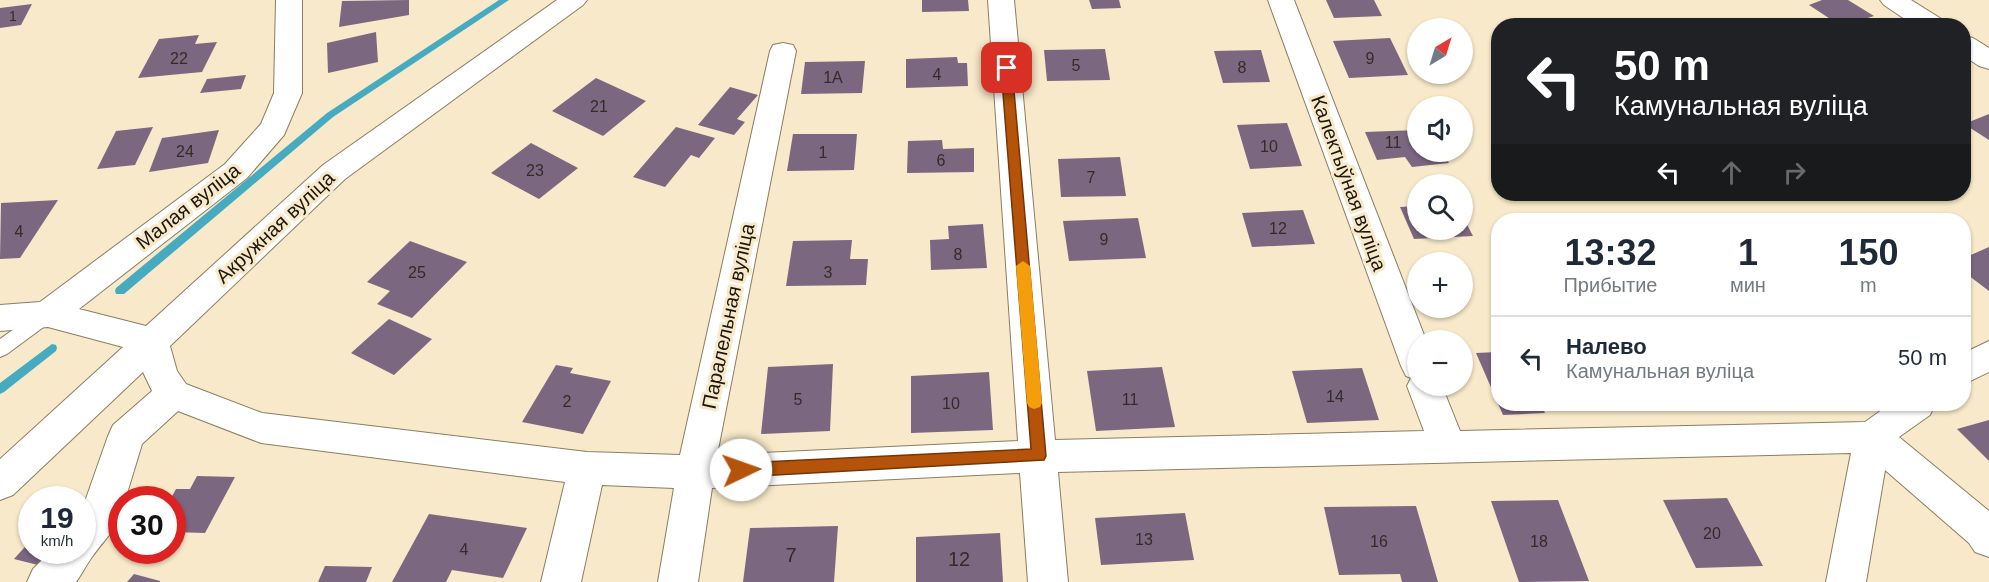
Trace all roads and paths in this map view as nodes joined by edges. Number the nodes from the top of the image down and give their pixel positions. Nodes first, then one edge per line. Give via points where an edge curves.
1 (289, 0) edge
2 (574, 0) edge
3 (1001, 0) edge
4 (1281, 0) edge
5 (1893, 0) edge
6 (1921, 18) edge
7 (1971, 48) edge
8 (783, 51) dead end
9 (1989, 60) edge
10 (48, 314) junction
11 (0, 318) edge
12 (1407, 337) edge
13 (151, 341) junction
14 (0, 349) edge
15 (1989, 354) edge
16 (1971, 366) edge
17 (173, 394) junction
18 (1429, 396) edge
19 (1907, 411) edge
20 (1872, 437) junction
21 (1447, 445) junction
22 (1039, 456) junction
23 (587, 468) junction
24 (695, 472) junction
25 (0, 483) edge
26 (96, 523) edge
27 (1989, 539) edge
28 (65, 564) edge
29 (47, 582) edge
30 (561, 582) edge
31 (678, 582) edge
32 (1048, 582) edge
33 (1846, 582) edge

1 - 10 street, Малая вуліца via 288,93 274,128 236,171
2 - 13 street, Акружная вуліца via 334,172
3 - 22 street
4 - 12 street, Калектыўная вуліца
5 - 6 street
7 - 9 street
8 - 24 street, Паралельная вуліца
10 - 11 street
10 - 13 street
10 - 14 lane
13 - 17 street via 160,375
13 - 25 street, Акружная вуліца
15 - 16 street
17 - 23 street via 261,429
17 - 26 street via 126,436
18 - 21 street
19 - 20 street
20 - 21 street
20 - 27 street
20 - 33 street
21 - 22 street
22 - 24 street
22 - 32 street
23 - 24 street
23 - 30 street
24 - 31 street, Паралельная вуліца
28 - 29 street

